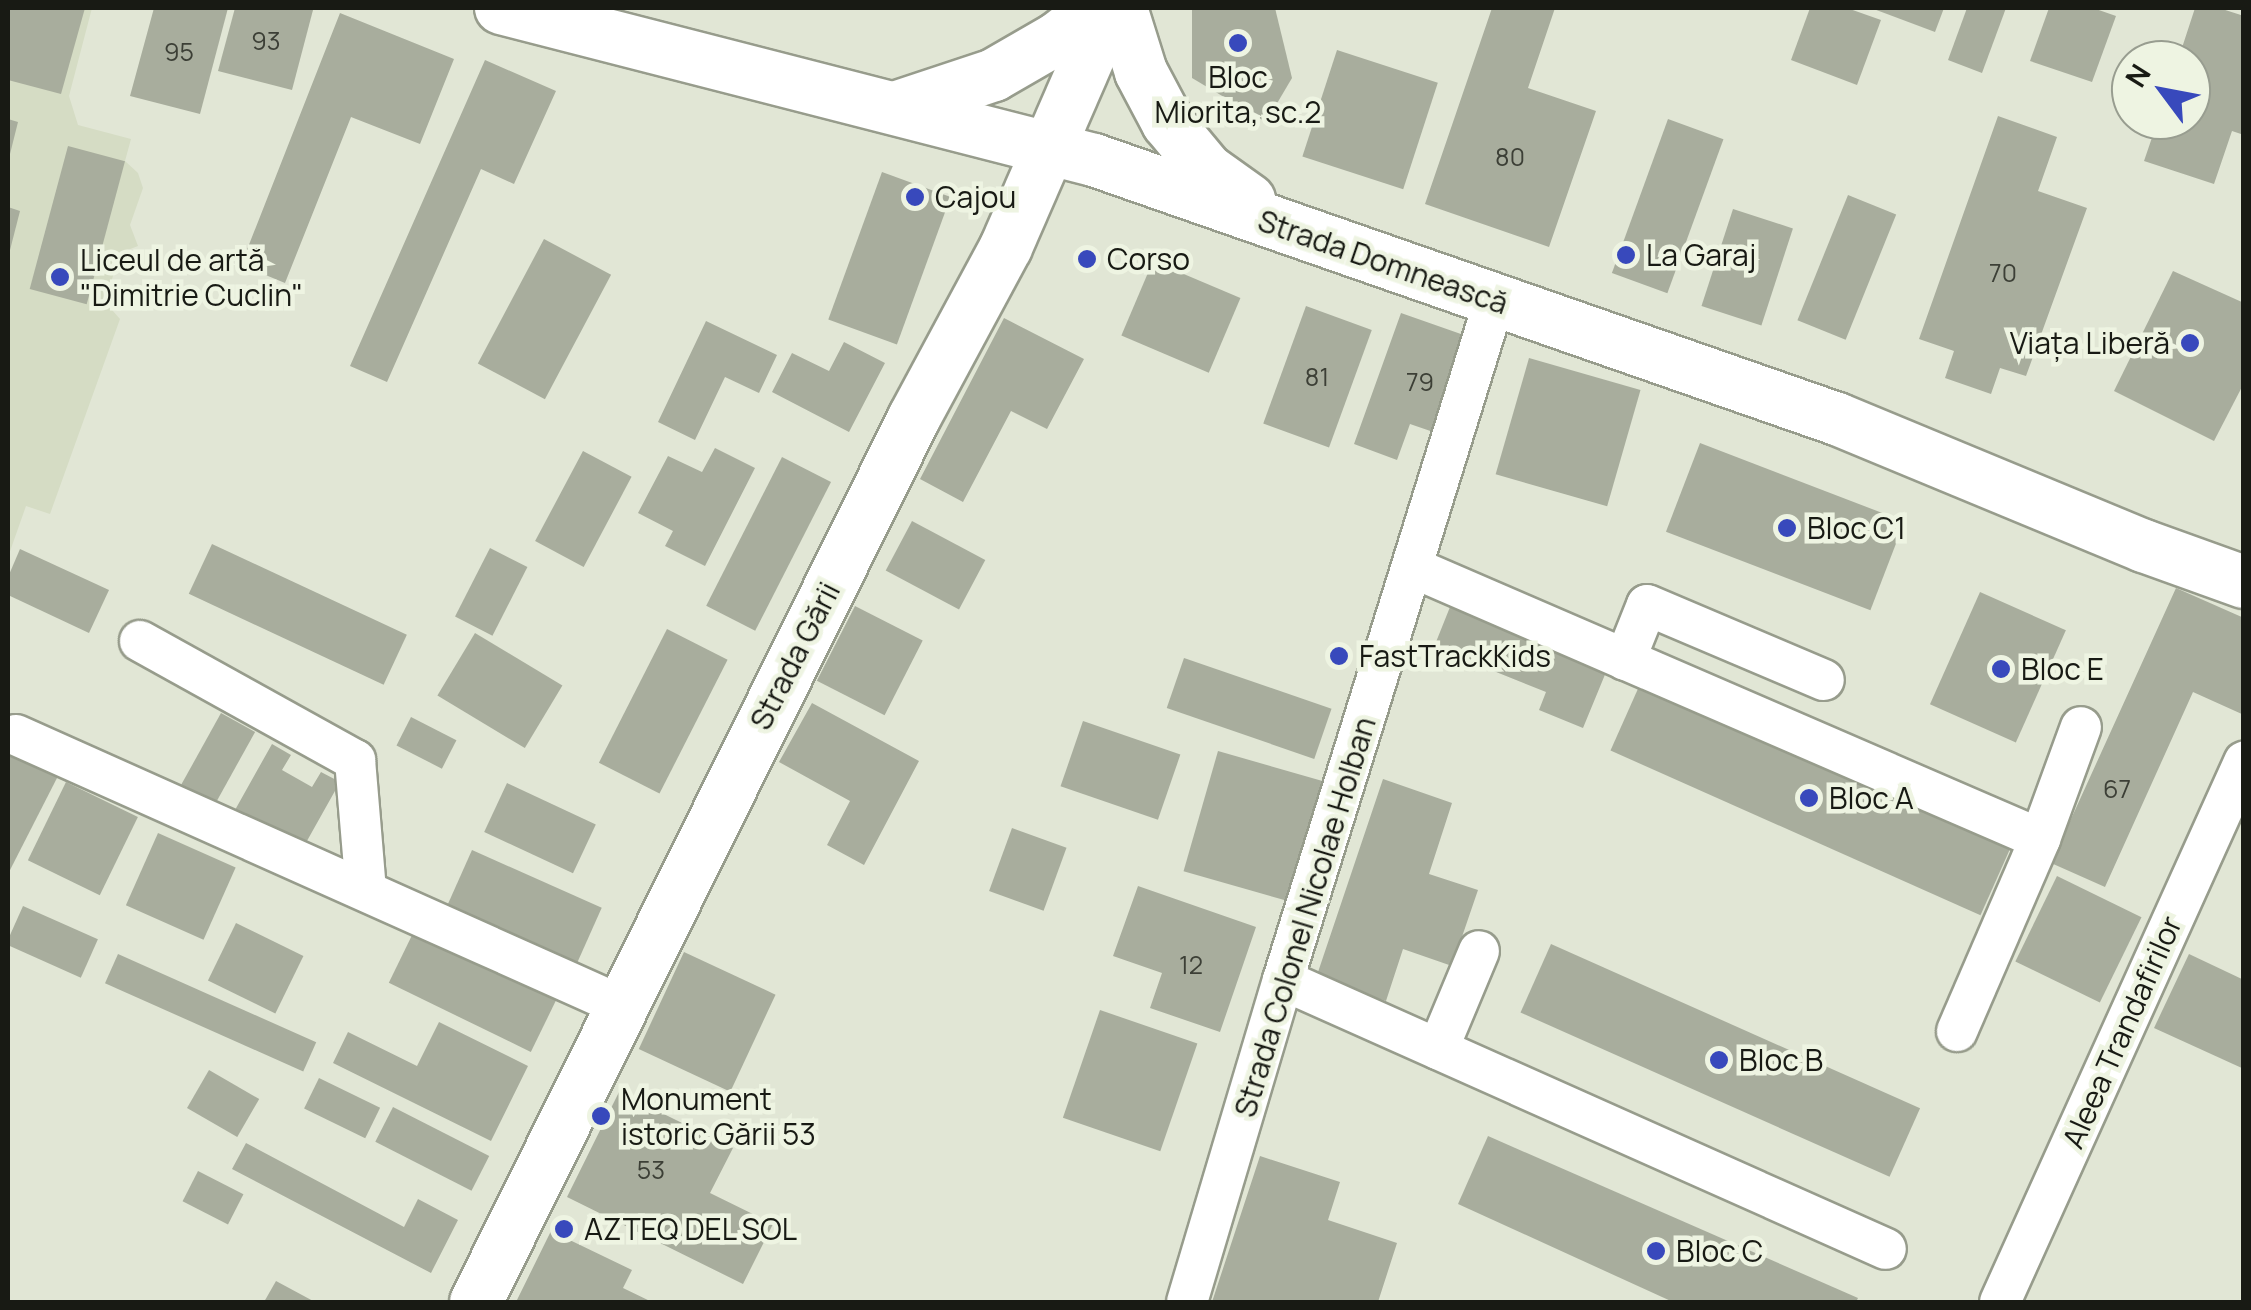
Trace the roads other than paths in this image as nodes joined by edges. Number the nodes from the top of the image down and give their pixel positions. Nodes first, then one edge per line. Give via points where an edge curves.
1 (501, 8) edge
2 (1097, 8) edge
3 (1110, 8) edge
4 (1120, 8) edge
5 (898, 107) junction
6 (1052, 146) junction
7 (1292, 230) junction
8 (1494, 302) junction
9 (1414, 568) junction
10 (2244, 582) edge
11 (140, 641) dead end
12 (1625, 660) junction
13 (1824, 680) dead end
14 (2082, 727) dead end
15 (16, 735) dead end
16 (2244, 762) edge
17 (2040, 839) junction
18 (366, 890) junction
19 (1479, 951) dead end
20 (1282, 980) junction
21 (620, 1005) junction
22 (1957, 1031) dead end
23 (1438, 1049) junction
24 (1886, 1249) dead end
25 (476, 1302) edge
26 (1188, 1302) edge
27 (2000, 1302) edge

1 - 5 main road, Strada Domnească
2 - 5 main road via 994,74
3 - 6 main road, Strada Gării
4 - 7 main road via 1140,72 1168,123 1206,170
5 - 6 main road, Strada Domnească
6 - 7 main road, Strada Domnească
6 - 21 main road, Strada Gării
7 - 8 main road, Strada Domnească
8 - 9 street, Strada Colonel Nicolae Holban
8 - 10 main road, Strada Domnească via 1837,419
9 - 12 street
9 - 20 street, Strada Colonel Nicolae Holban
11 - 18 street via 355,760
12 - 13 street via 1647,605
12 - 17 street
14 - 17 street
15 - 18 street
16 - 27 street, Aleea Trandafirilor
17 - 22 street
18 - 21 street
19 - 23 street
20 - 23 street
20 - 26 street, Strada Colonel Nicolae Holban
21 - 25 main road, Strada Gării
23 - 24 street

